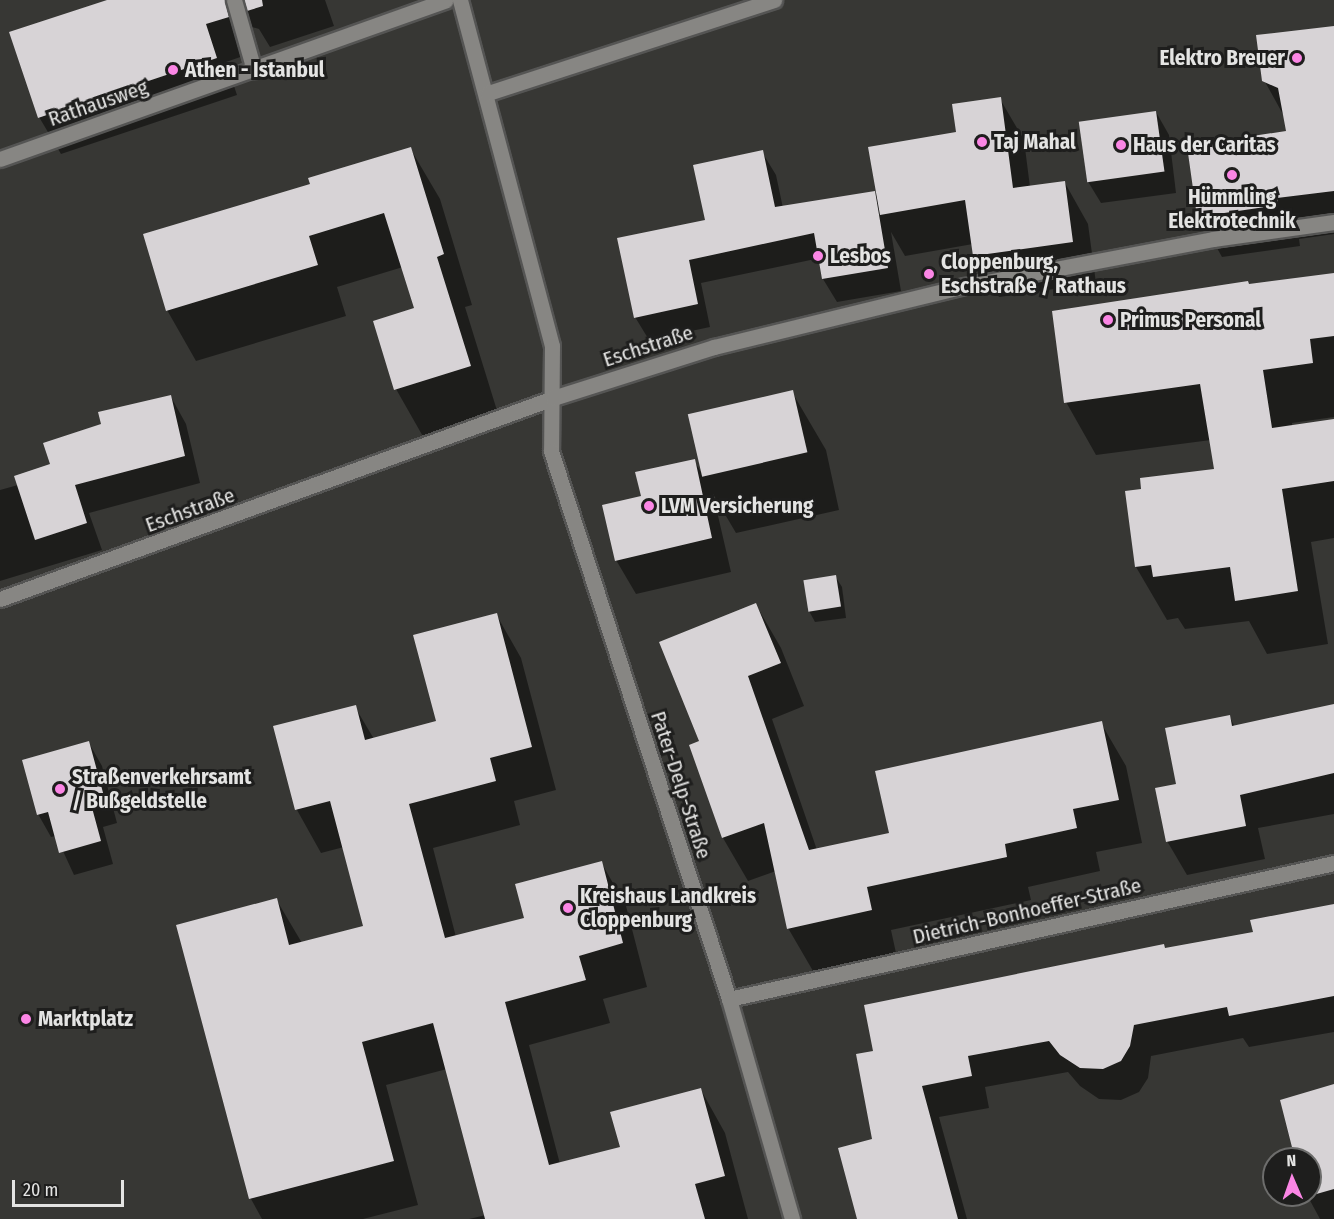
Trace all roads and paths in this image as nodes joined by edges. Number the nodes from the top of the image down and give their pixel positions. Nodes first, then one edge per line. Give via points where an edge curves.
1 (234, 0) edge
2 (446, 0) edge
3 (460, 0) edge
4 (774, 0) edge
5 (254, 70) junction
6 (488, 93) junction
7 (0, 159) edge
8 (1334, 222) edge
9 (553, 398) junction
10 (0, 599) edge
11 (1334, 863) edge
12 (729, 999) junction
13 (792, 1219) edge

1 - 5 street
2 - 5 street, Rathausweg
3 - 6 street, Pater-Delp-Straße
4 - 6 street
5 - 7 street, Rathausweg
6 - 9 street, Pater-Delp-Straße via 552,346
8 - 9 street, Eschstraße via 1213,239 965,286 714,347
9 - 10 street, Eschstraße
9 - 12 street, Pater-Delp-Straße via 551,451
11 - 12 street, Dietrich-Bonhoeffer-Straße
12 - 13 street, Pater-Delp-Straße

